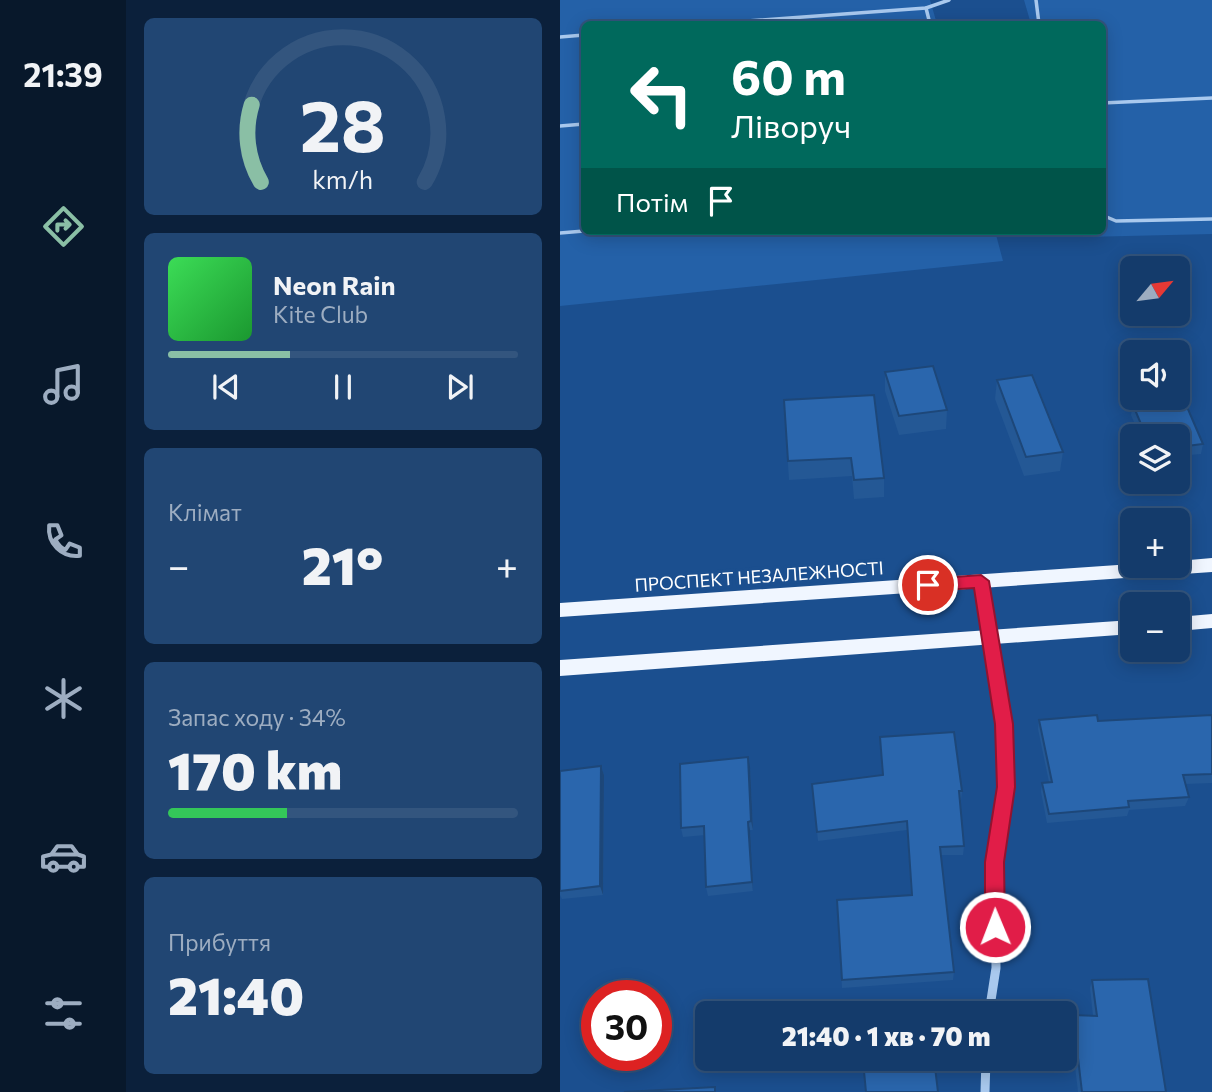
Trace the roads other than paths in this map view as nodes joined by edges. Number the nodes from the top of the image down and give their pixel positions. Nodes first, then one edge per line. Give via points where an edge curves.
1 (949, 0) edge
2 (1036, 0) edge
3 (926, 8) junction
4 (747, 21) edge
5 (929, 21) edge
6 (1039, 21) edge
7 (581, 35) edge
8 (560, 37) edge
9 (1212, 98) edge
10 (1106, 103) edge
11 (581, 124) edge
12 (560, 126) edge
13 (1106, 217) edge
14 (1212, 219) edge
15 (581, 231) edge
16 (560, 233) edge
17 (1212, 565) edge
18 (981, 581) junction
19 (560, 610) edge
20 (1212, 621) edge
21 (1190, 623) edge
22 (1120, 628) edge
23 (991, 637) junction
24 (560, 668) edge
25 (991, 1001) edge
26 (986, 1071) edge
27 (985, 1092) edge

1 - 3 lane
2 - 6 lane
3 - 4 lane
3 - 5 lane
7 - 8 lane
9 - 10 lane
11 - 12 lane
13 - 14 lane via 1116,221
15 - 16 lane
17 - 18 main road, ПРОСПЕКТ НЕЗАЛЕЖНОСТІ
18 - 19 main road, ПРОСПЕКТ НЕЗАЛЕЖНОСТІ
18 - 23 street
20 - 21 main road
22 - 23 main road
23 - 24 main road
23 - 25 street via 1004,724 1006,787 995,862 996,968
26 - 27 street

